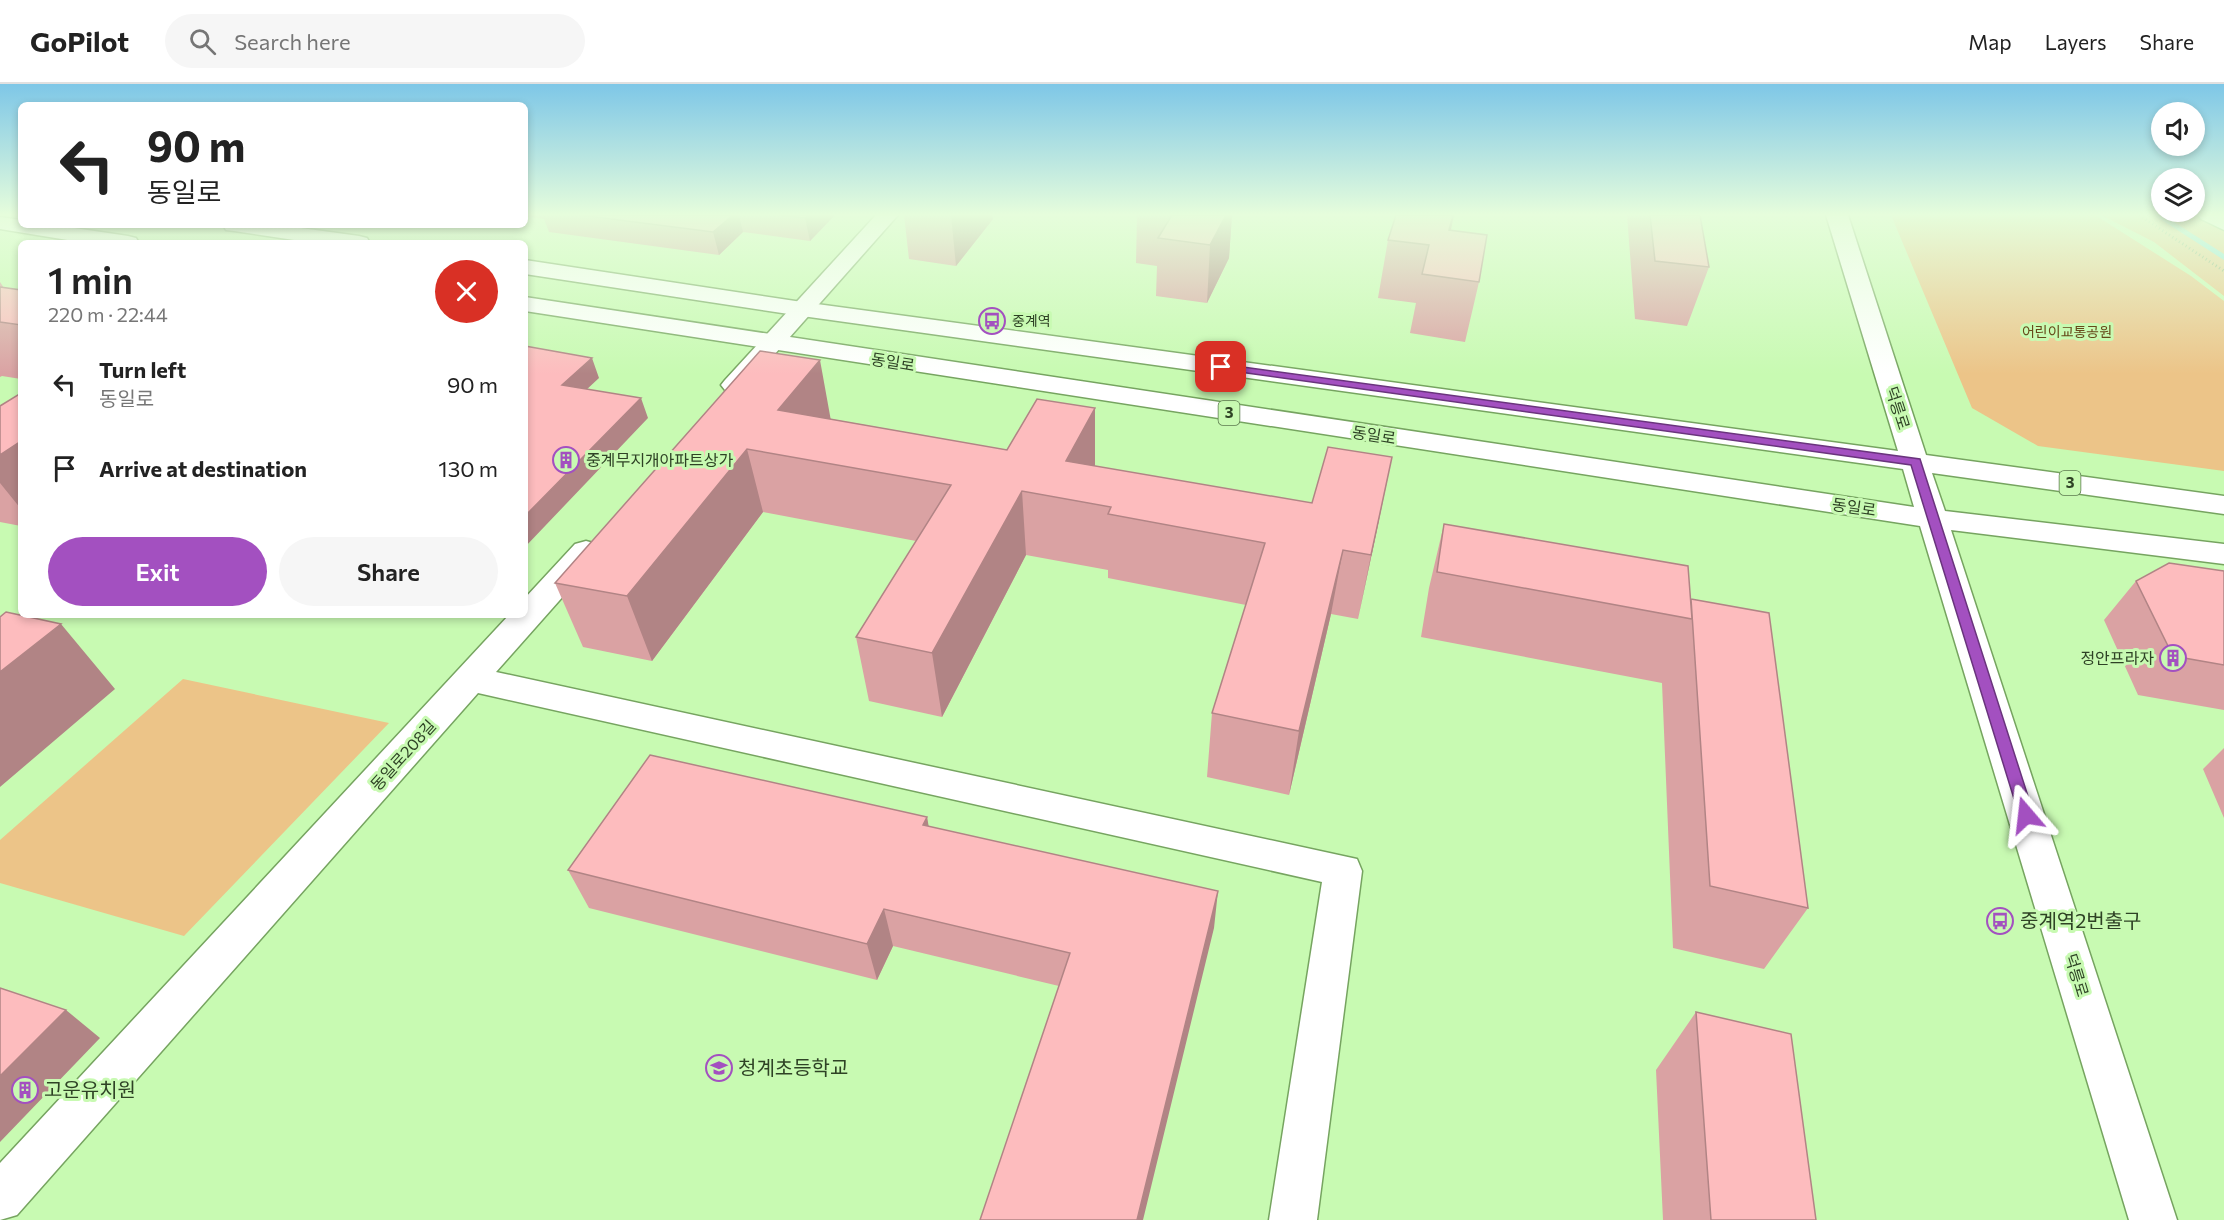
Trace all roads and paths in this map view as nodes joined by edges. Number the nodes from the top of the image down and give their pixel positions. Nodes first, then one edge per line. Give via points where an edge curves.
1 (532, 268) edge
2 (839, 268) edge
3 (1854, 268) edge
4 (528, 304) edge
5 (802, 309) junction
6 (771, 343) junction
7 (713, 409) edge
8 (1916, 462) junction
9 (2224, 505) edge
10 (1934, 519) junction
11 (604, 531) edge
12 (2224, 554) edge
13 (528, 616) edge
14 (526, 618) edge
15 (471, 680) junction
16 (0, 1198) edge
17 (1293, 1220) edge
18 (2153, 1220) edge

1 - 5 main road, 3
2 - 5 main road
3 - 8 main road, 덕릉로
4 - 6 main road, 동일로 / 3
5 - 6 main road
5 - 8 main road, 3
6 - 7 main road
6 - 10 main road, 동일로 / 3
8 - 9 main road, 3
8 - 10 main road, 덕릉로
10 - 12 main road, 동일로 / 3
10 - 18 main road, 덕릉로
11 - 13 main road, 동일로208길
14 - 15 main road, 동일로208길
15 - 16 main road, 동일로208길
15 - 17 main road via 1343,871

